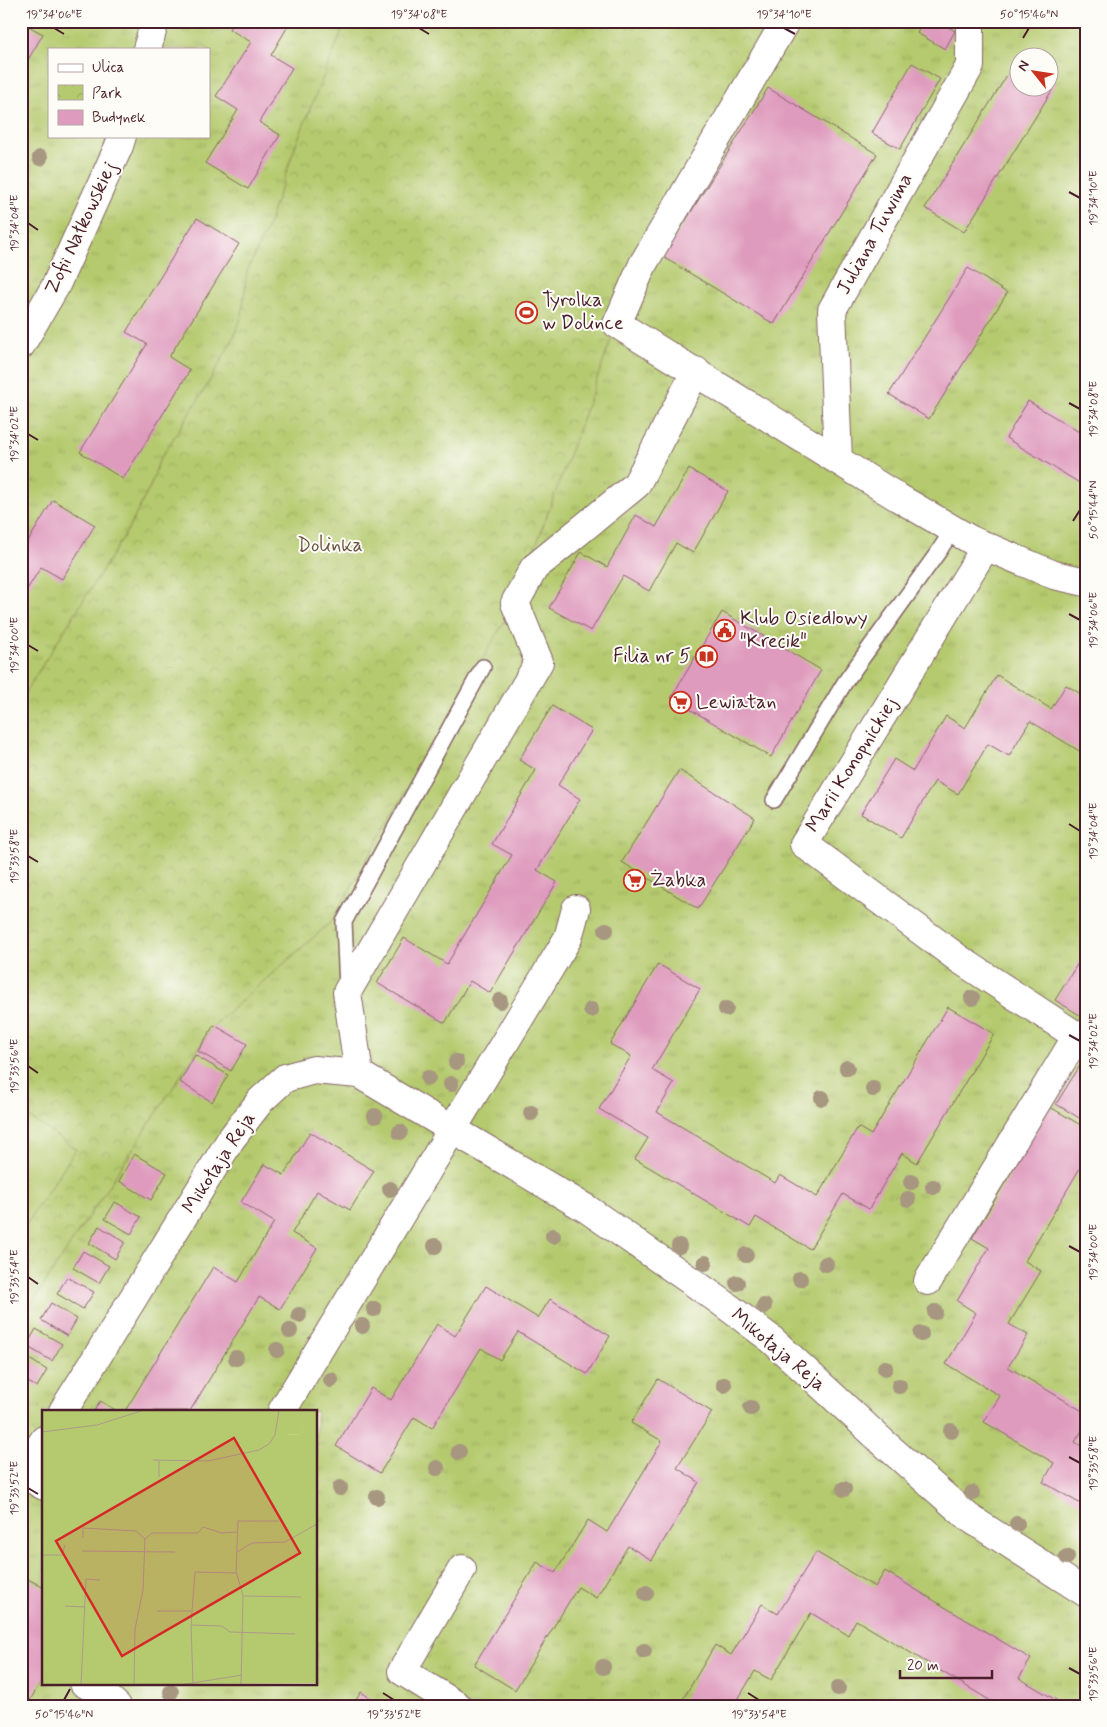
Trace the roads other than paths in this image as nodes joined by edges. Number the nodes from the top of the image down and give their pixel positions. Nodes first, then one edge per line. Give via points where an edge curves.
1 (155, 21) edge
2 (970, 21) edge
3 (784, 24) dead end
4 (147, 48) edge
5 (121, 138) edge
6 (21, 345) edge
7 (696, 371) junction
8 (838, 460) junction
9 (953, 530) junction
10 (986, 546) junction
11 (1086, 582) edge
12 (483, 667) dead end
13 (774, 800) dead end
14 (576, 909) dead end
15 (347, 992) junction
16 (1081, 1039) edge
17 (359, 1074) junction
18 (454, 1129) junction
19 (928, 1282) dead end
20 (63, 1410) edge
21 (283, 1410) edge
22 (42, 1443) edge
23 (42, 1485) edge
24 (462, 1569) dead end
25 (1086, 1593) edge
26 (86, 1684) edge
27 (117, 1706) edge
28 (458, 1706) edge

1 - 4 street
2 - 8 street, Juliana Tuwima via 970,66 832,310
3 - 7 street via 642,264 617,324
5 - 6 street, Zofii Nałkowskiej via 56,287
7 - 8 street
7 - 15 street via 636,485 534,568 515,603 539,662
8 - 9 street
9 - 10 street
9 - 13 lane via 845,682
10 - 11 street via 1054,575
10 - 16 street, Marii Konopnickiej via 804,844 959,959
12 - 15 lane via 344,922
14 - 18 street via 568,938
15 - 17 street
16 - 19 street
17 - 18 street, Mikołaja Reja
17 - 20 street, Mikołaja Reja via 314,1070 285,1078 262,1100 231,1139
18 - 21 street
18 - 25 street, Mikołaja Reja via 587,1209 734,1312 770,1339 968,1517
22 - 23 street via 22,1473
24 - 28 street via 402,1671
26 - 27 street

